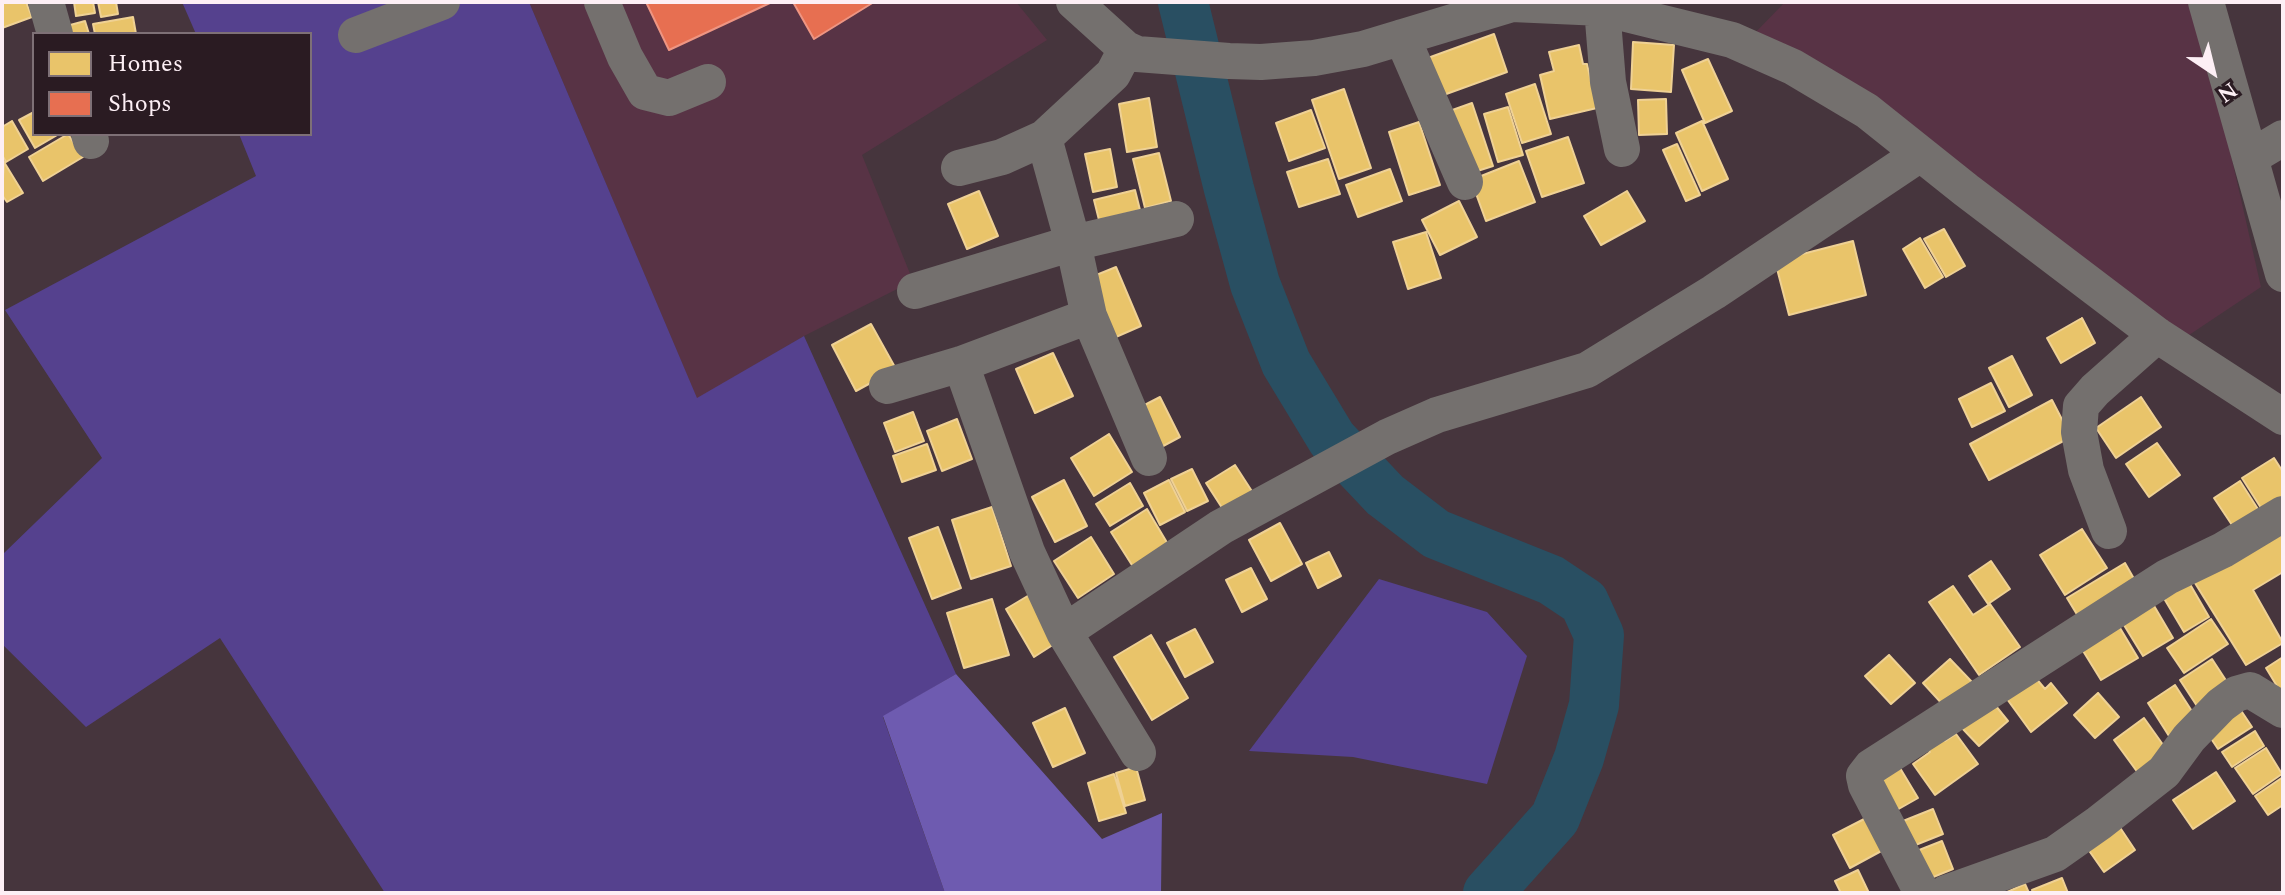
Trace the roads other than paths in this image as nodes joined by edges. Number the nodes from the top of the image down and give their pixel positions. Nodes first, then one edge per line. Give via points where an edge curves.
1 (46, 2) edge
2 (442, 2) edge
3 (602, 2) edge
4 (1074, 2) edge
5 (2206, 2) edge
6 (1512, 3) edge
7 (1602, 8) junction
8 (54, 32) edge
9 (356, 35) dead end
10 (1402, 37) junction
11 (1132, 52) junction
12 (708, 82) dead end
13 (1044, 138) junction
14 (2266, 148) edge
15 (1622, 149) dead end
16 (1920, 154) junction
17 (959, 168) dead end
18 (1465, 182) dead end
19 (1176, 219) dead end
20 (1073, 243) junction
21 (2283, 274) edge
22 (915, 291) dead end
23 (1089, 316) junction
24 (2157, 335) junction
25 (961, 364) junction
26 (887, 386) dead end
27 (2283, 417) edge
28 (1149, 458) dead end
29 (2283, 514) edge
30 (2109, 531) dead end
31 (1064, 632) junction
32 (2283, 710) edge
33 (1138, 753) dead end
34 (1922, 893) edge
35 (1946, 893) edge

1 - 8 street
2 - 9 street
3 - 12 street via 645,92 669,98
4 - 11 street
5 - 14 street
6 - 7 street
6 - 10 street
7 - 15 street via 1608,82
7 - 16 street via 1732,40 1793,67 1867,111
10 - 11 street via 1314,58 1261,62
10 - 18 street
11 - 13 street
13 - 17 street
13 - 20 street
14 - 21 street
16 - 24 street
16 - 31 street via 1587,370 1437,415 1387,437 1221,527
19 - 20 street
20 - 22 street
20 - 23 street
23 - 25 street
23 - 28 street
24 - 27 street
24 - 30 street via 2081,406 2079,432 2086,470
25 - 26 street
25 - 31 street via 1027,552
29 - 34 street via 2167,577 1871,767 1864,776 1866,785
31 - 33 street
32 - 35 street via 2250,690 2236,694 2189,738 2164,772 2055,854

